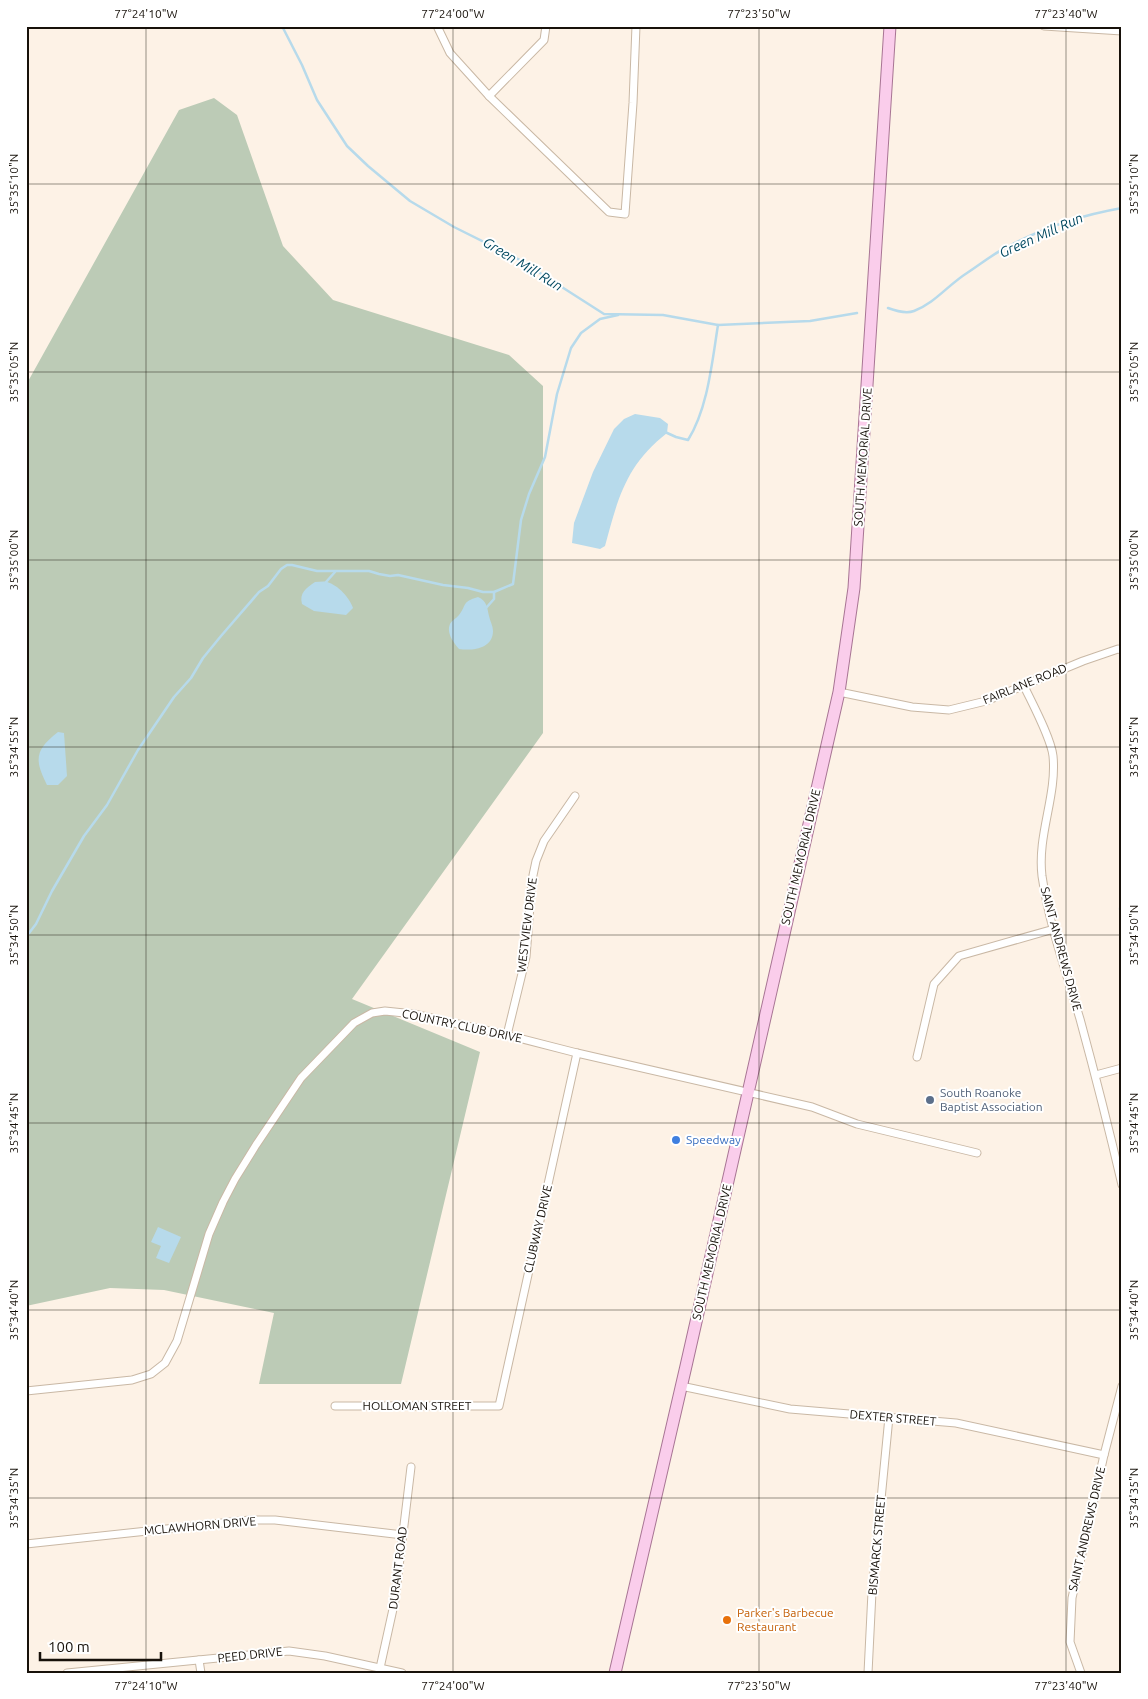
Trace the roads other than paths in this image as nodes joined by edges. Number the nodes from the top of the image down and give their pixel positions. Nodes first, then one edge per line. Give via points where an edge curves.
1 (436, 26) edge
2 (546, 26) edge
3 (636, 26) edge
4 (890, 26) edge
5 (1044, 26) edge
6 (1122, 31) edge
7 (489, 96) junction
8 (1122, 650) edge
9 (1024, 686) junction
10 (839, 692) junction
11 (575, 796) dead end
12 (1054, 929) junction
13 (507, 1035) junction
14 (577, 1052) junction
15 (917, 1057) dead end
16 (1122, 1068) edge
17 (1096, 1075) junction
18 (747, 1092) junction
19 (977, 1152) dead end
20 (1122, 1184) edge
21 (681, 1386) junction
22 (1122, 1386) edge
23 (26, 1390) edge
24 (335, 1406) dead end
25 (499, 1406) joint
26 (889, 1417) junction
27 (1104, 1455) junction
28 (411, 1467) dead end
29 (403, 1536) junction
30 (26, 1544) edge
31 (199, 1660) junction
32 (380, 1668) junction
33 (82, 1672) edge
34 (67, 1673) edge
35 (201, 1673) edge
36 (402, 1673) edge
37 (615, 1673) edge
38 (868, 1673) edge
39 (1081, 1673) edge

1 - 7 street via 450,53
2 - 7 street via 544,40
3 - 7 street via 625,214 610,212
4 - 10 main road, SOUTH MEMORIAL DRIVE via 854,588
5 - 6 street
8 - 9 street, FAIRLANE ROAD via 1083,661
9 - 10 street, FAIRLANE ROAD via 986,701 949,710 912,707
9 - 12 street, SAINT ANDREWS DRIVE via 1053,754 1054,775 1040,855
10 - 18 main road, SOUTH MEMORIAL DRIVE
11 - 13 street, WESTVIEW DRIVE via 549,833 536,861 526,957
12 - 15 street via 959,956 934,984
12 - 17 street, SAINT ANDREWS DRIVE
13 - 14 street, COUNTRY CLUB DRIVE
13 - 23 street, COUNTRY CLUB DRIVE via 398,1012 372,1013 354,1023 301,1078 223,1202 209,1234 177,1341 165,1363 151,1374 132,1380
14 - 18 street, COUNTRY CLUB DRIVE
14 - 25 street, CLUBWAY DRIVE
16 - 17 street
17 - 20 street, SAINT ANDREWS DRIVE
18 - 19 street, COUNTRY CLUB DRIVE via 812,1107 857,1124
18 - 21 main road, SOUTH MEMORIAL DRIVE
21 - 26 street, DEXTER STREET via 790,1409
21 - 37 main road, SOUTH MEMORIAL DRIVE
22 - 27 street, SAINT ANDREWS DRIVE
24 - 25 street, HOLLOMAN STREET
26 - 27 street, DEXTER STREET via 956,1423
26 - 38 street, BISMARCK STREET via 872,1592
27 - 39 street, SAINT ANDREWS DRIVE via 1072,1598 1070,1642
28 - 29 street, DURANT ROAD
29 - 30 street, MCLAWHORN DRIVE via 275,1520 250,1520
29 - 32 street, DURANT ROAD via 393,1612
31 - 32 street, PEED DRIVE via 289,1651
31 - 33 street, PEED DRIVE
31 - 35 street
32 - 36 street, PEED DRIVE
33 - 34 street, PEED DRIVE

